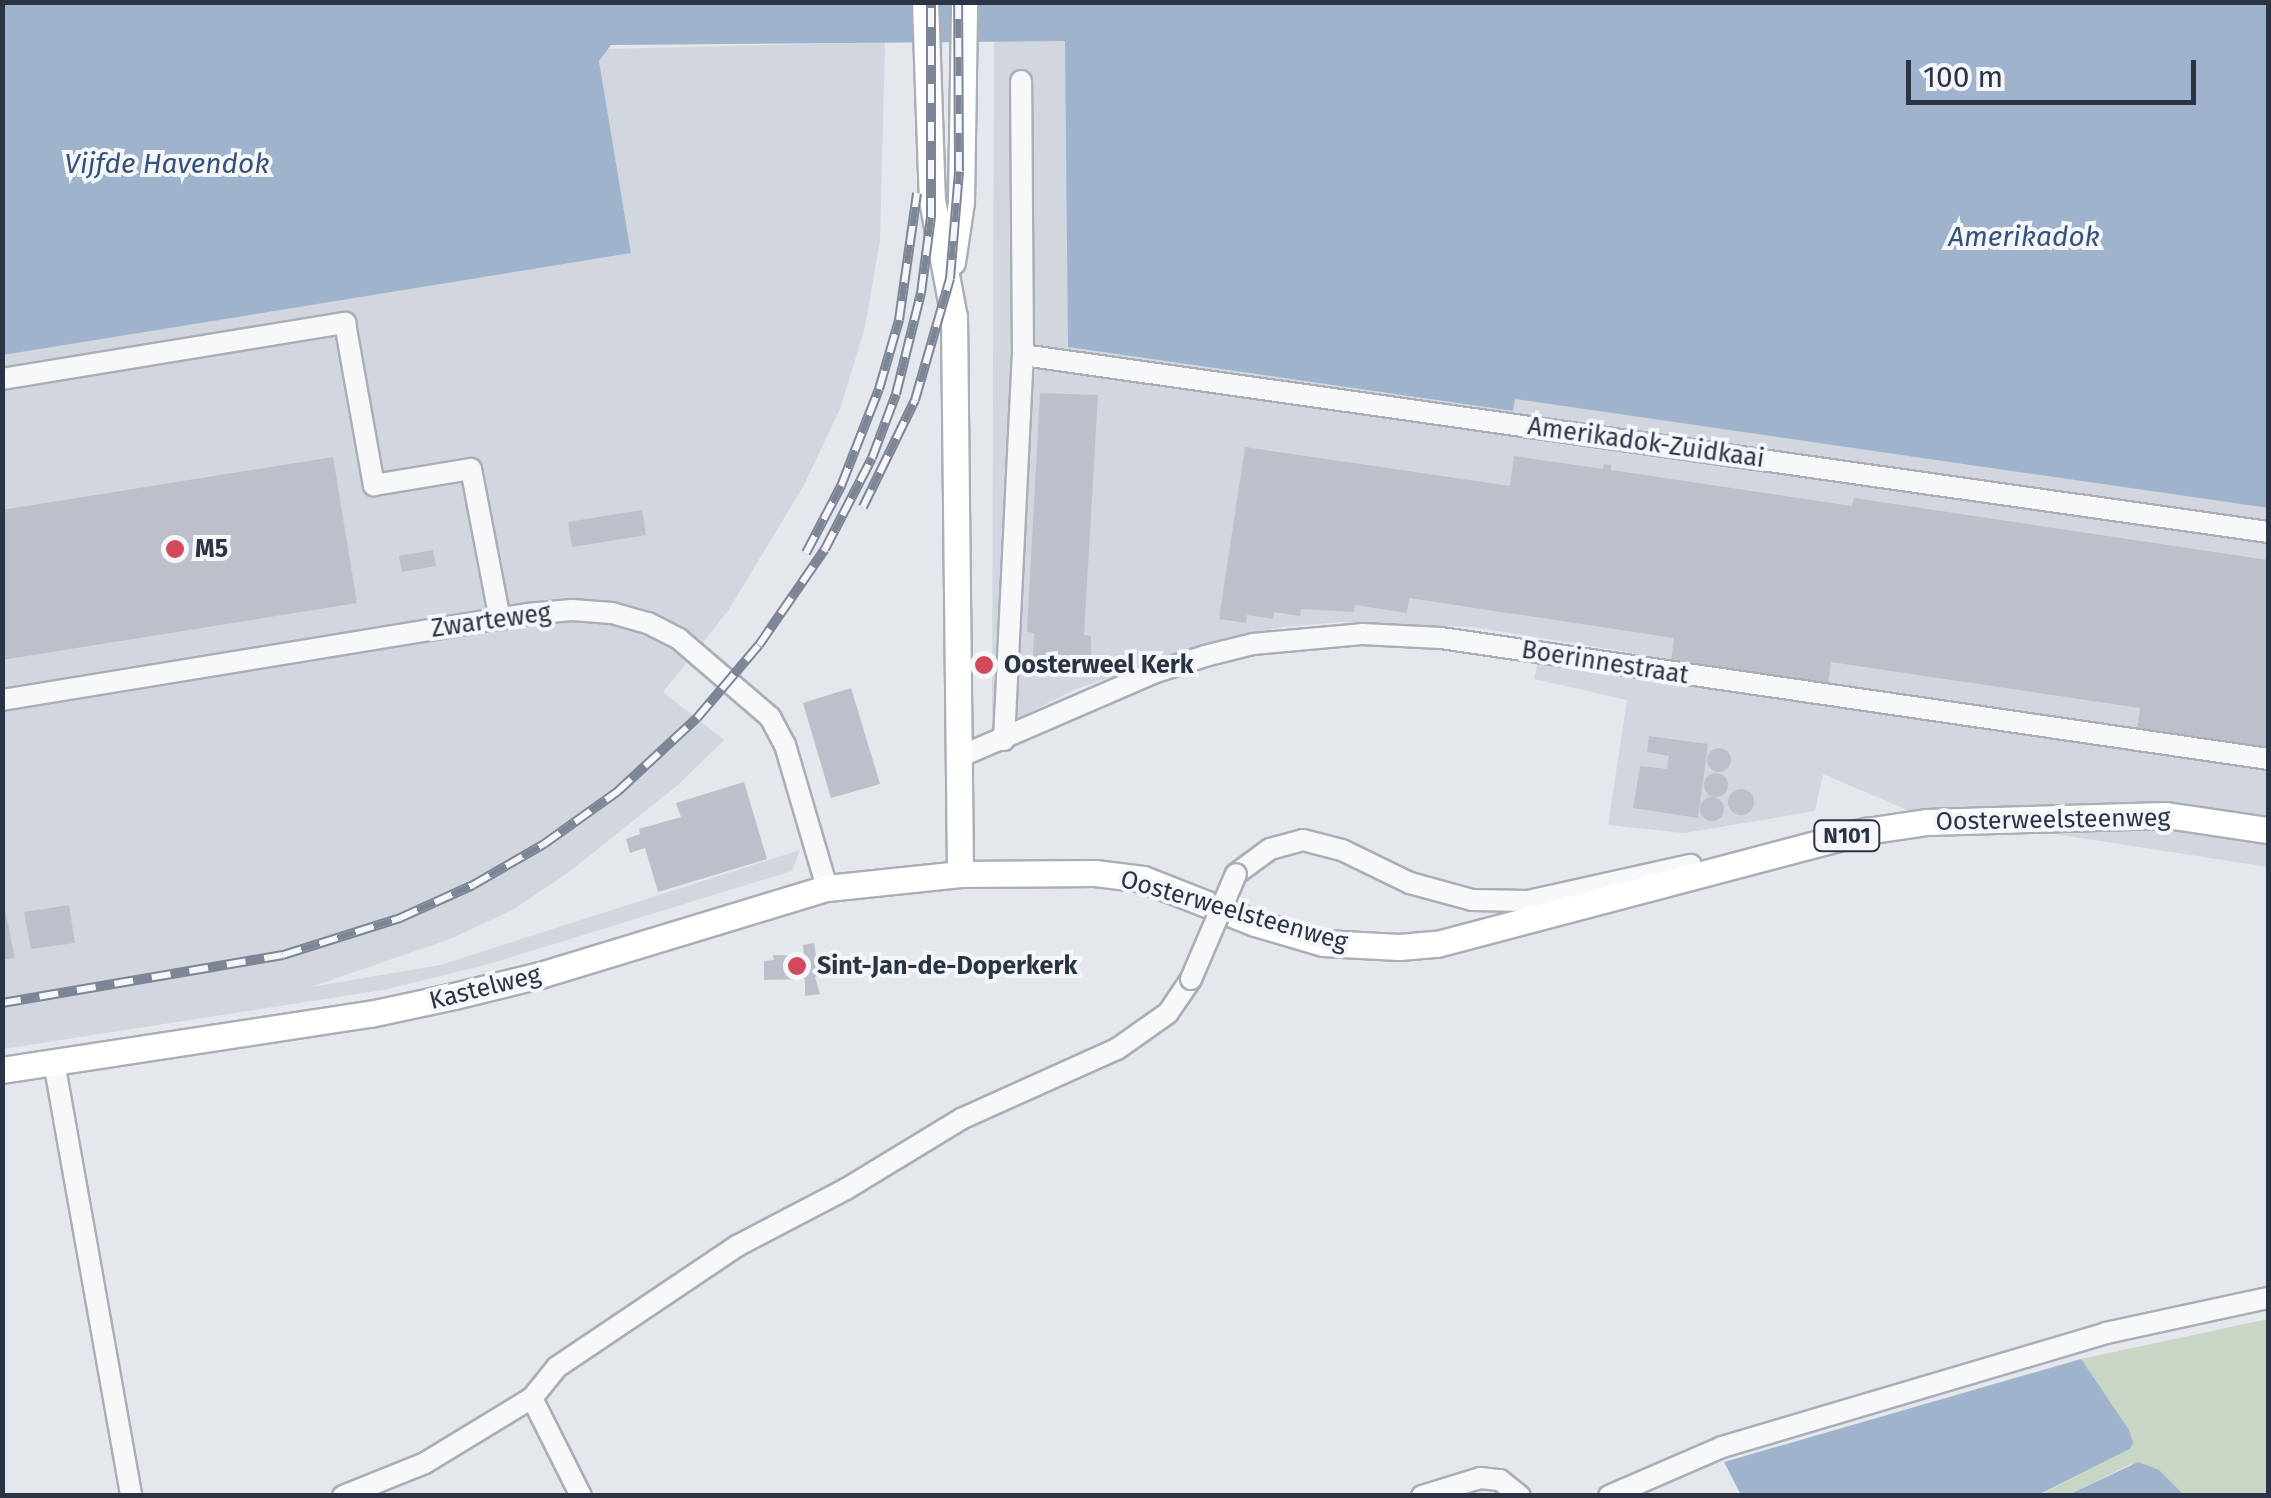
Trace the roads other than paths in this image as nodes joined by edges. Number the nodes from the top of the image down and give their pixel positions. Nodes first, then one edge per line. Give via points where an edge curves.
1 (925, 2) edge
2 (964, 2) edge
3 (1021, 81) dead end
4 (950, 278) junction
5 (1023, 355) junction
6 (2, 379) edge
7 (2268, 532) edge
8 (500, 619) junction
9 (2, 700) edge
10 (1004, 740) junction
11 (959, 757) junction
12 (2268, 759) edge
13 (2112, 815) junction
14 (2268, 830) edge
15 (960, 874) junction
16 (827, 888) junction
17 (54, 1062) junction
18 (2, 1070) edge
19 (2268, 1298) edge
20 (532, 1398) junction
21 (130, 1496) edge
22 (343, 1496) edge
23 (580, 1496) edge
24 (1422, 1496) edge
25 (1520, 1496) edge
26 (1609, 1496) edge

1 - 4 main road via 932,200
2 - 4 main road via 962,202
3 - 5 street
4 - 11 main road
5 - 7 street, Amerikadok-Zuidkaai
5 - 10 street
6 - 8 street via 345,323 374,485 471,469
8 - 9 street, Zwarteweg
8 - 16 street, Zwarteweg via 572,610 612,613 678,639 770,717
10 - 11 street, Boerinnestraat
10 - 12 street, Boerinnestraat via 1205,656 1253,644 1362,634 1440,638
11 - 15 main road
13 - 14 main road, Oosterweelsteenweg / N101 via 2166,815
13 - 15 main road, Oosterweelsteenweg / N101 via 1866,830 1455,939 1399,946 1324,942 1142,879
13 - 20 street, bridge via 1975,809 1875,822 1528,901 1472,900 1303,840 1270,849 1236,874 1191,979 1168,1014 1117,1048 961,1119 737,1246 557,1366
15 - 16 main road, Kastelweg
16 - 17 main road, Kastelweg via 454,996
17 - 18 main road, Kastelweg
17 - 21 street
19 - 26 street via 2106,1333 1740,1442
20 - 22 street via 426,1463
20 - 23 street
24 - 25 street via 1480,1478 1500,1480

